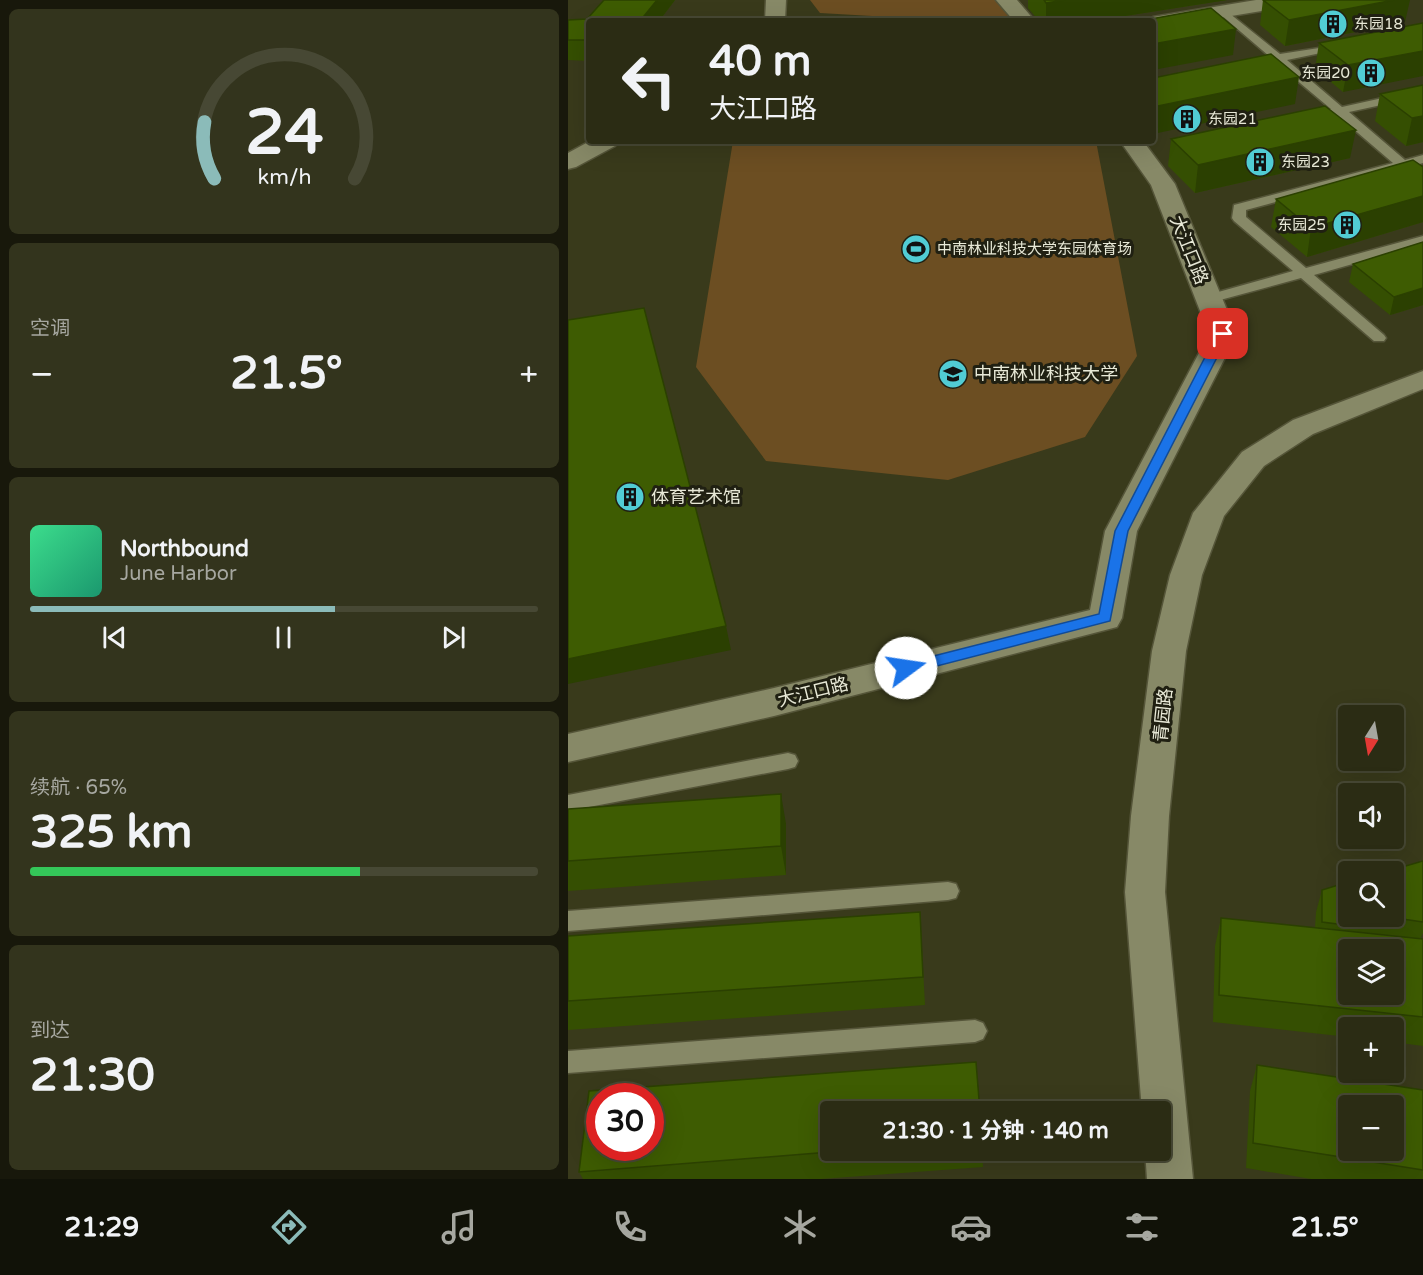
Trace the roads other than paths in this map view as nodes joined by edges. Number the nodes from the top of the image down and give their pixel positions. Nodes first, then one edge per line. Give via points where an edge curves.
1 (776, 0) edge
2 (1006, 0) edge
3 (1292, 0) edge
4 (1252, 3) edge
5 (1224, 12) junction
6 (775, 18) edge
7 (1022, 18) edge
8 (1156, 23) edge
9 (1358, 42) edge
10 (1277, 58) junction
11 (1254, 62) edge
12 (1423, 92) edge
13 (1339, 111) junction
14 (1316, 116) edge
15 (601, 144) edge
16 (1133, 144) edge
17 (1423, 159) edge
18 (568, 162) edge
19 (1402, 165) junction
20 (1423, 182) edge
21 (1423, 240) edge
22 (1301, 274) junction
23 (1209, 299) junction
24 (1379, 338) dead end
25 (1423, 379) edge
26 (568, 748) edge
27 (788, 761) dead end
28 (568, 803) edge
29 (948, 891) dead end
30 (568, 921) edge
31 (975, 1031) dead end
32 (568, 1062) edge
33 (1170, 1179) edge

1 - 6 street
2 - 7 street
3 - 4 street
4 - 5 street
5 - 8 street
5 - 10 lane
9 - 10 lane
10 - 11 lane
10 - 13 lane
12 - 13 lane
13 - 14 lane
13 - 19 lane
15 - 18 street
16 - 23 street, 大江口路 via 1163,184
17 - 19 lane
19 - 20 lane
19 - 22 lane via 1239,208 1239,219
21 - 22 lane
22 - 23 lane
22 - 24 lane
23 - 26 street, 大江口路 via 1223,334 1121,531 1105,618 774,702
25 - 33 street, 青园路 via 1303,427 1253,459 1209,513 1186,575 1169,651 1145,892
27 - 28 lane
29 - 30 lane
31 - 32 lane

